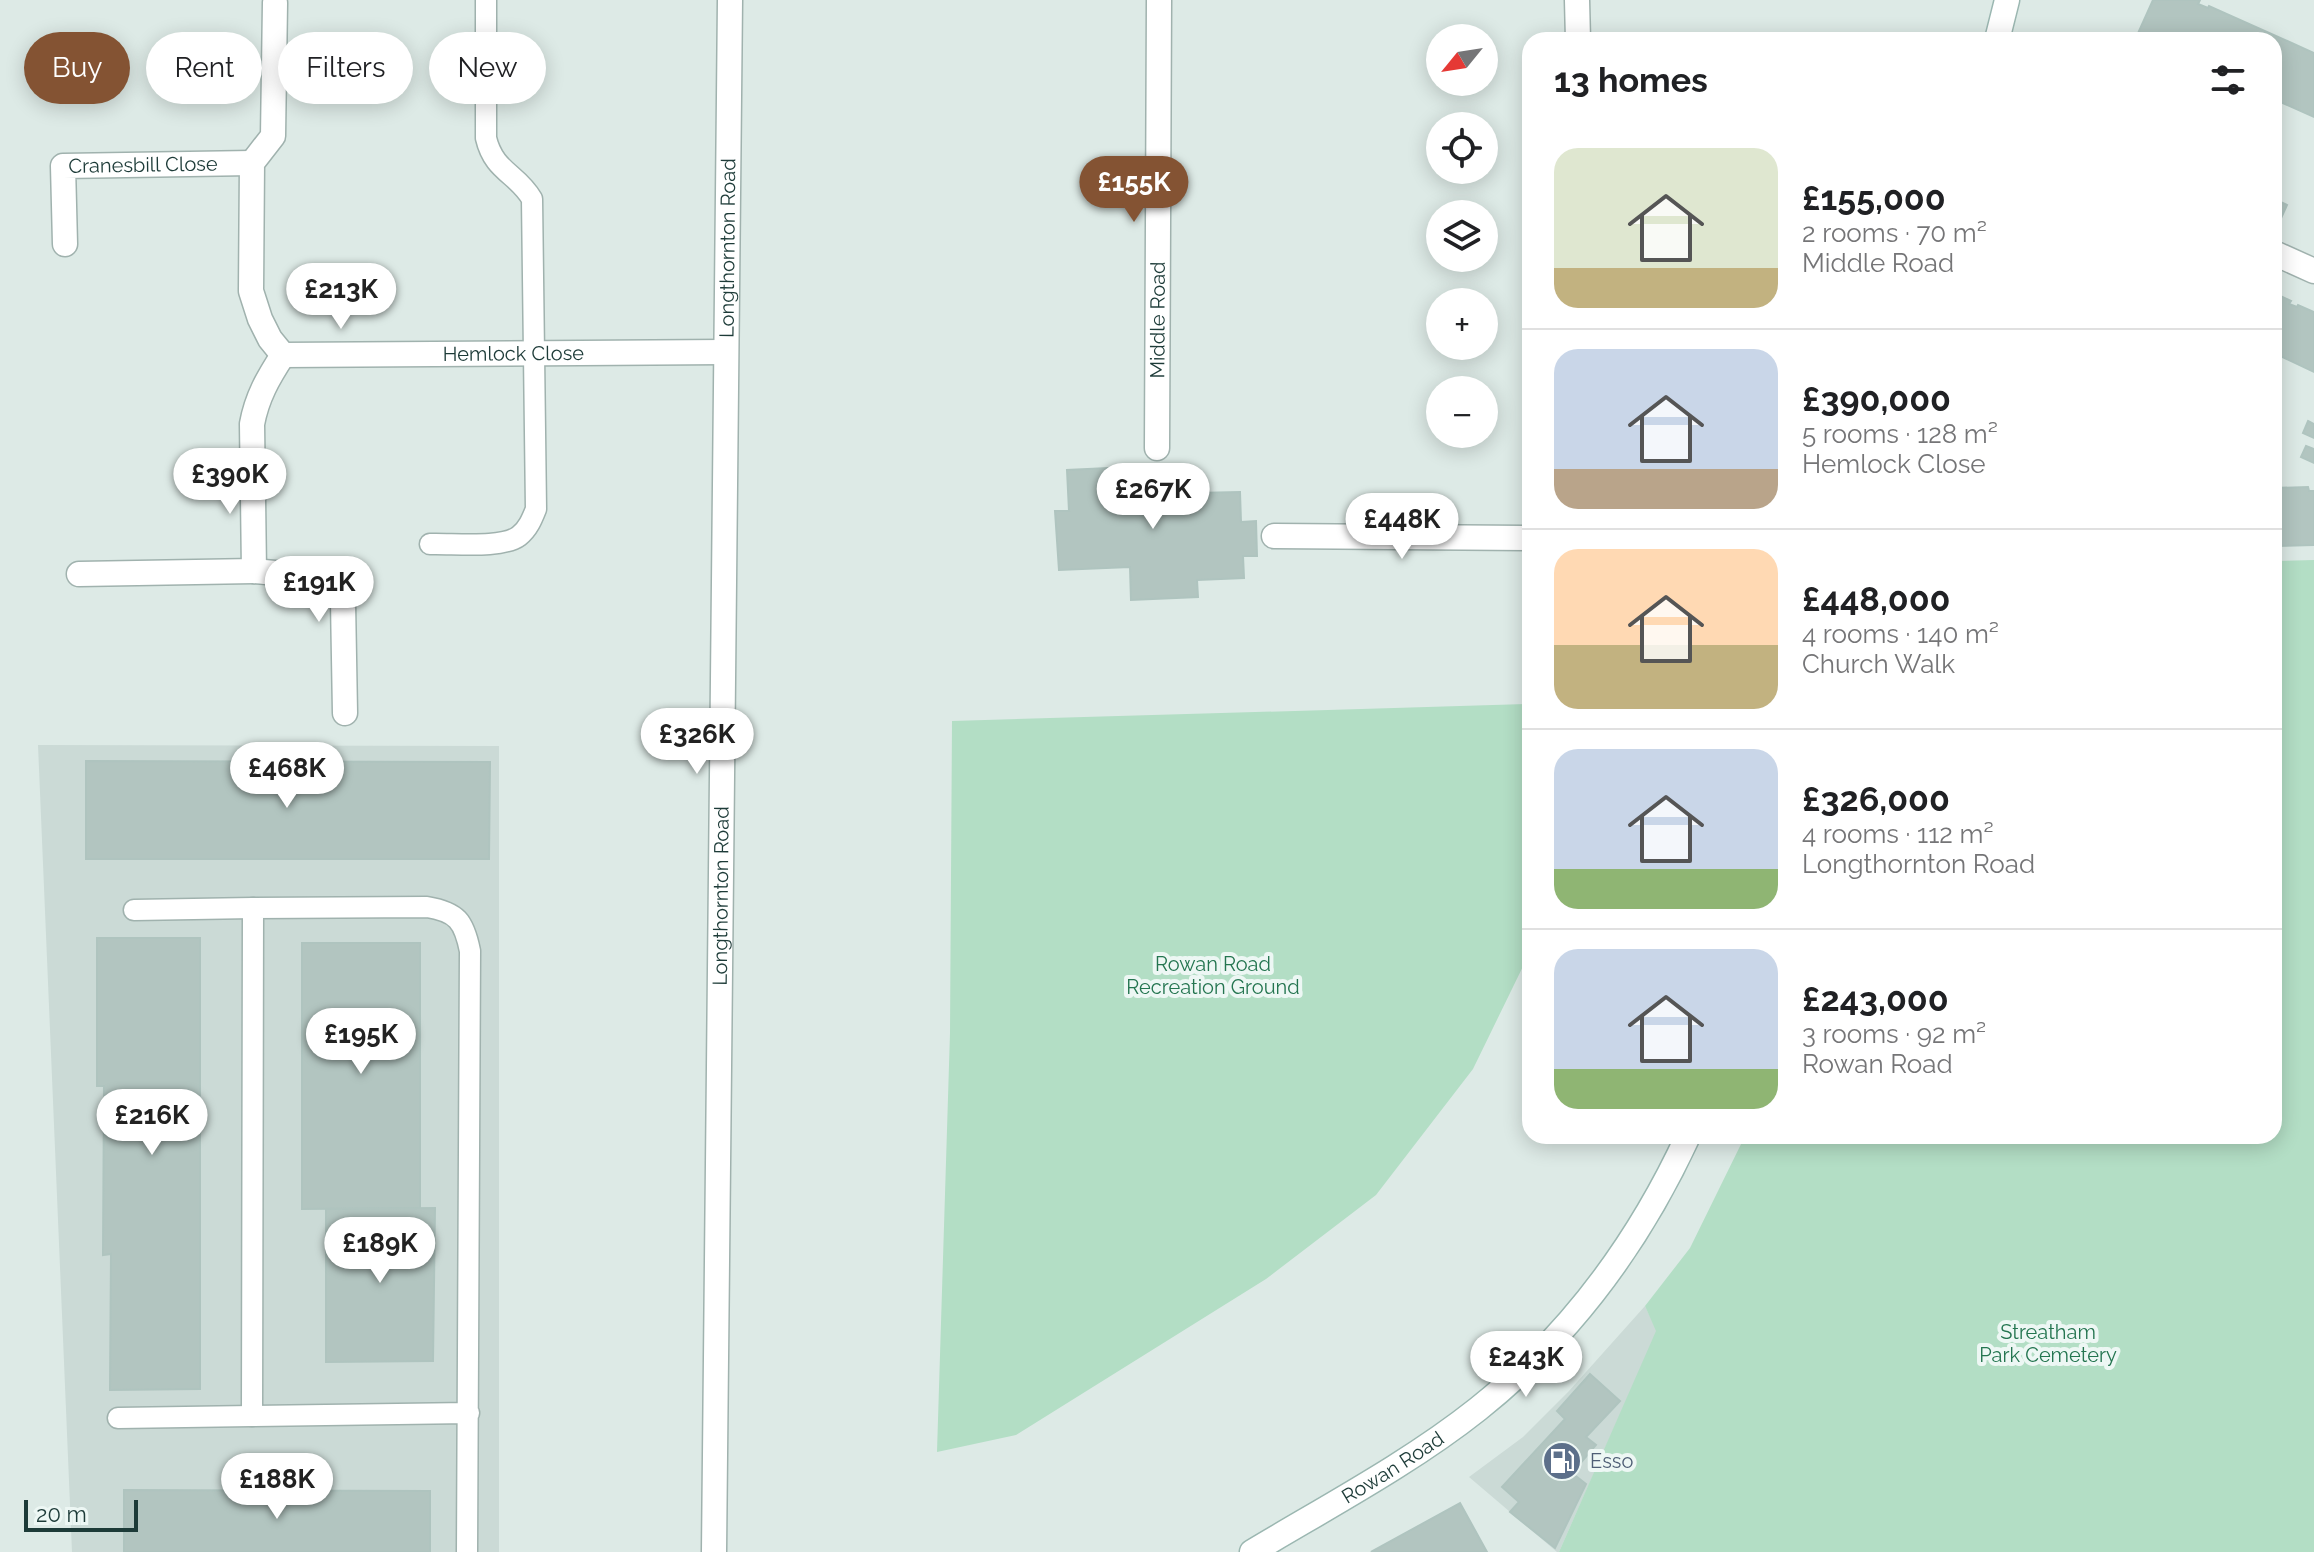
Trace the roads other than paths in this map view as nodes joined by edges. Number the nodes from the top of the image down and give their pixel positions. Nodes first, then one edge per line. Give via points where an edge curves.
1 (486, 0) edge
2 (730, 0) edge
3 (1159, 0) edge
4 (1577, 0) edge
5 (2007, 0) edge
6 (275, 3) dead end
7 (1578, 32) edge
8 (1999, 32) edge
9 (252, 163) junction
10 (65, 244) dead end
11 (2282, 257) edge
12 (2314, 271) edge
13 (725, 352) junction
14 (534, 353) junction
15 (283, 355) junction
16 (1157, 448) dead end
17 (1274, 536) dead end
18 (1522, 538) edge
19 (430, 544) dead end
20 (254, 571) junction
21 (79, 574) dead end
22 (345, 713) dead end
23 (253, 908) junction
24 (134, 910) dead end
25 (1684, 1144) edge
26 (469, 1413) junction
27 (252, 1416) junction
28 (118, 1418) dead end
29 (467, 1552) edge
30 (714, 1552) edge
31 (1252, 1552) edge

1 - 14 lane via 489,151 532,199
2 - 13 street, Longthornton Road
3 - 16 street, Middle Road
4 - 7 street
5 - 8 street
6 - 9 street via 273,136
9 - 10 street, Cranesbill Close via 63,166
9 - 15 street via 251,291 270,339
11 - 12 street
13 - 14 street, Hemlock Close
13 - 30 street, Longthornton Road
14 - 15 street, Hemlock Close
14 - 19 lane via 536,509 529,526 505,543
15 - 20 street via 266,380 252,424
17 - 18 street
20 - 21 street
20 - 22 street via 319,578 339,590
23 - 24 lane
23 - 26 lane via 427,907 447,910 467,933
23 - 27 lane
25 - 31 street, Rowan Road via 1619,1259 1536,1357 1441,1436
26 - 27 lane
26 - 29 lane
27 - 28 lane

